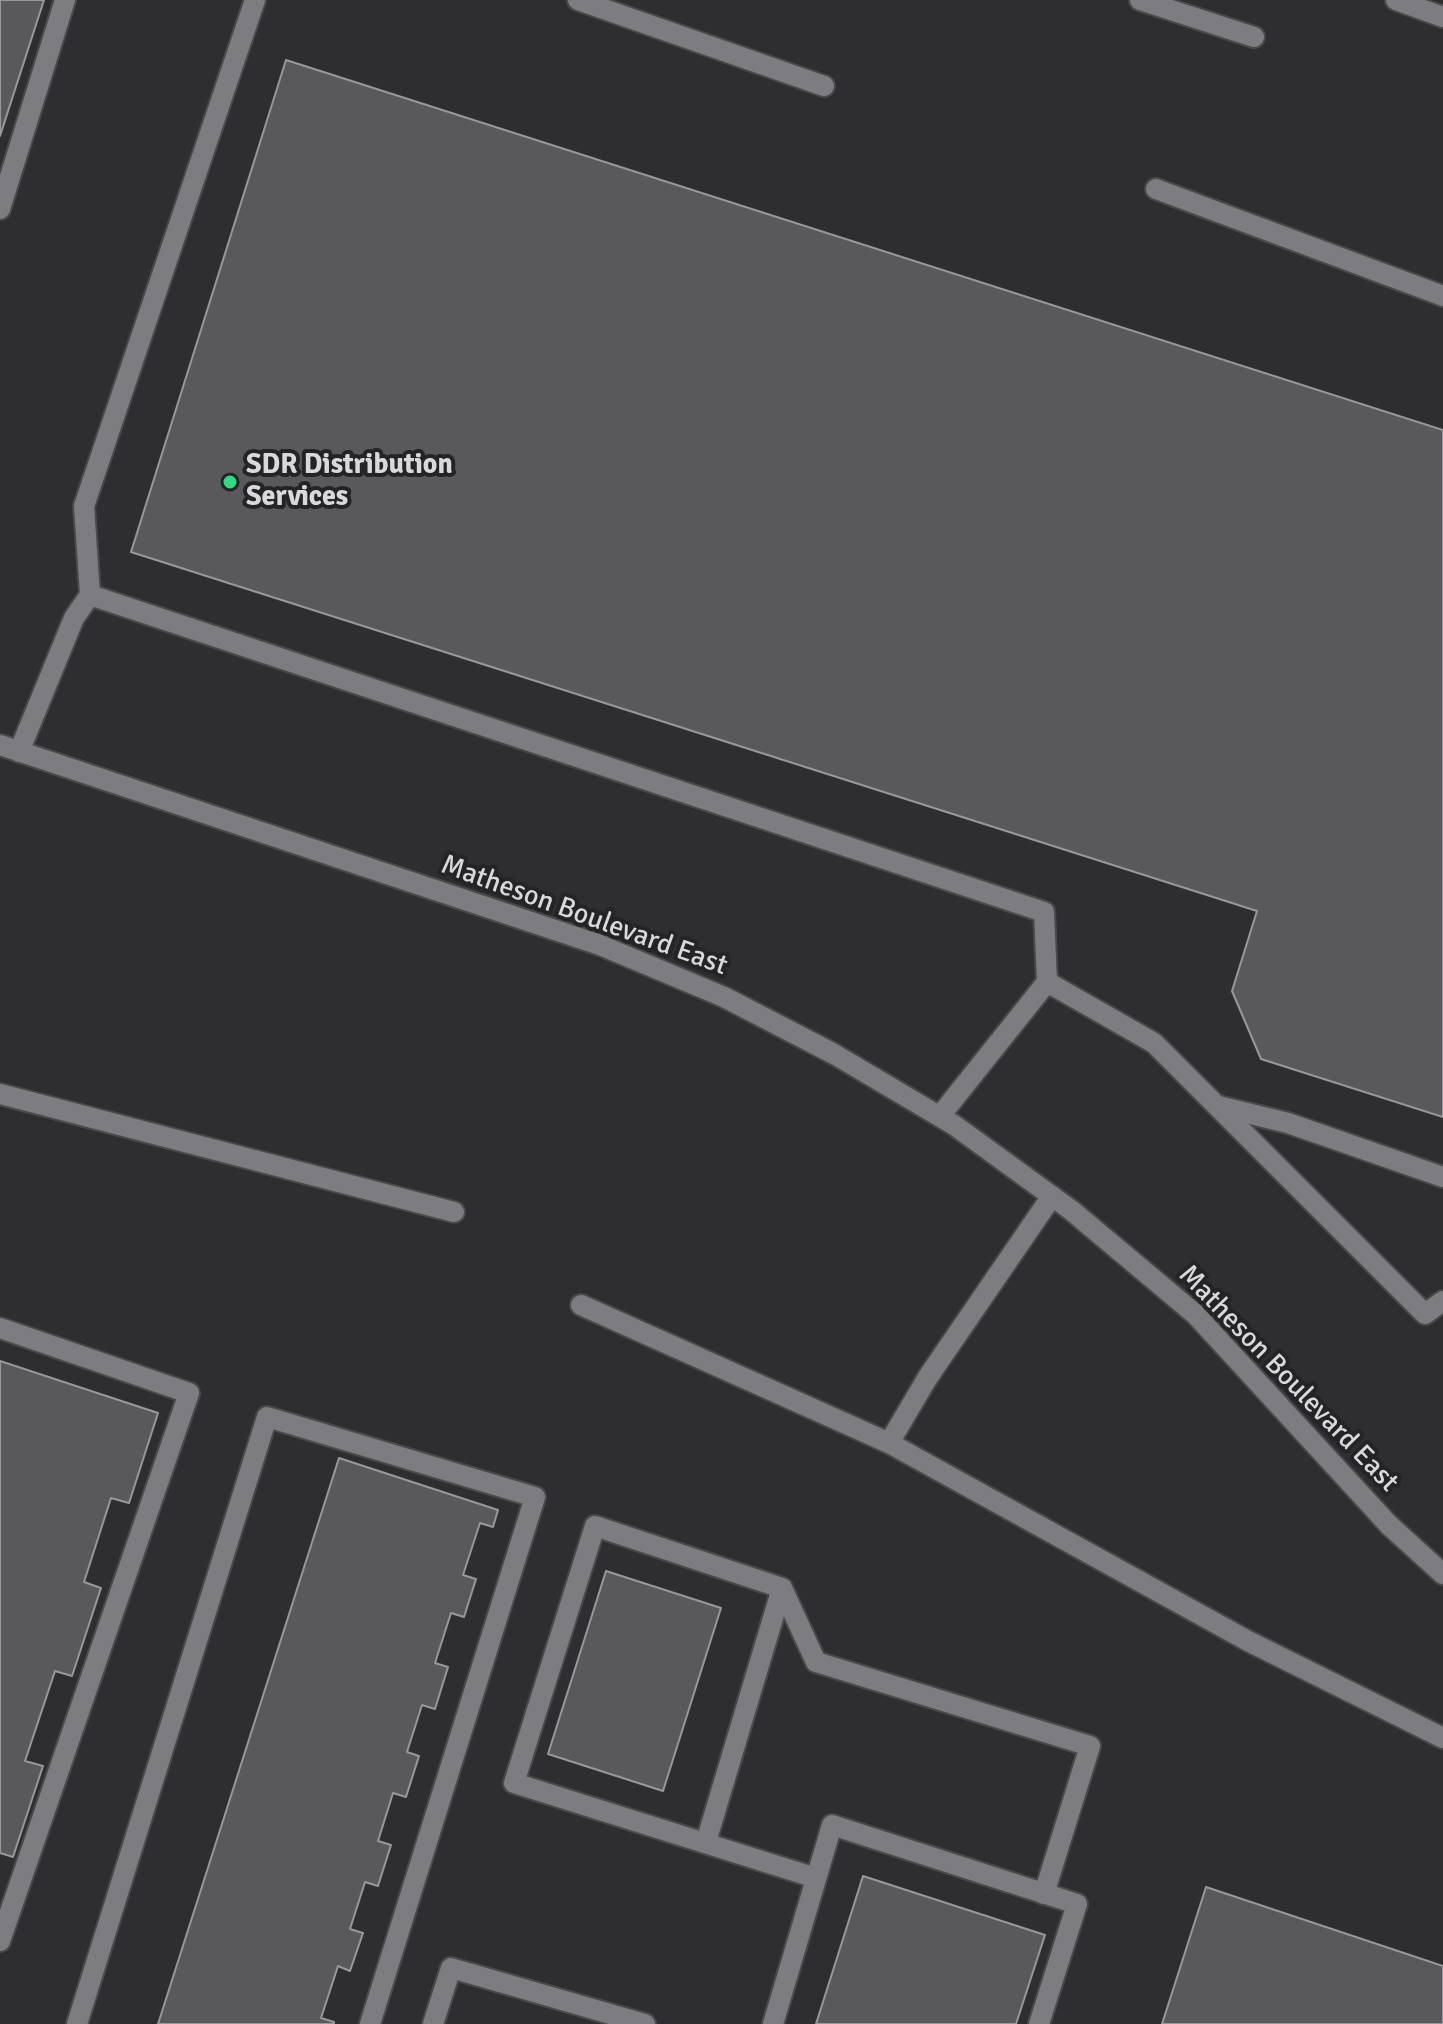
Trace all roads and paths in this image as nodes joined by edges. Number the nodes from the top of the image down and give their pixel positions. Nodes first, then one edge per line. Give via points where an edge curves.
1 (65, 0) edge
2 (255, 0) edge
3 (578, 0) edge
4 (1140, 0) edge
5 (1396, 0) edge
6 (1443, 17) edge
7 (1254, 37) dead end
8 (824, 86) dead end
9 (1156, 189) dead end
10 (0, 209) edge
11 (1443, 296) edge
12 (90, 595) junction
13 (10, 748) edge
14 (1047, 982) junction
15 (0, 1094) edge
16 (1218, 1106) junction
17 (940, 1116) junction
18 (1443, 1177) edge
19 (1052, 1196) junction
20 (454, 1212) dead end
21 (1443, 1301) edge
22 (581, 1305) dead end
23 (0, 1328) edge
24 (889, 1443) junction
25 (1443, 1574) edge
26 (782, 1588) junction
27 (1443, 1738) edge
28 (706, 1842) junction
29 (816, 1878) junction
30 (1044, 1894) junction
31 (0, 1941) edge
32 (77, 2024) edge
33 (370, 2024) edge
34 (433, 2024) edge
35 (645, 2024) edge
36 (773, 2024) edge
37 (1039, 2024) edge

1 - 10 street
2 - 12 street via 84,506
3 - 8 street
4 - 7 street
5 - 6 street
9 - 11 street
12 - 13 street
12 - 14 street via 1044,912
13 - 17 street, Matheson Boulevard East via 600,945 724,997
14 - 16 street via 1154,1043
14 - 17 street
15 - 20 street
16 - 18 street via 1288,1123
16 - 21 street via 1425,1314
17 - 19 street, Matheson Boulevard East
19 - 24 street
19 - 25 street, Matheson Boulevard East via 1195,1314 1389,1525
22 - 24 street
23 - 31 street via 189,1393
24 - 27 street via 1248,1641
26 - 28 street
26 - 28 street via 595,1526 514,1783
26 - 30 street via 816,1662 1090,1746
28 - 29 street
29 - 30 street via 832,1825
29 - 36 street
30 - 37 street via 1077,1904
32 - 33 street via 267,1417 535,1497
34 - 35 street via 451,1968

